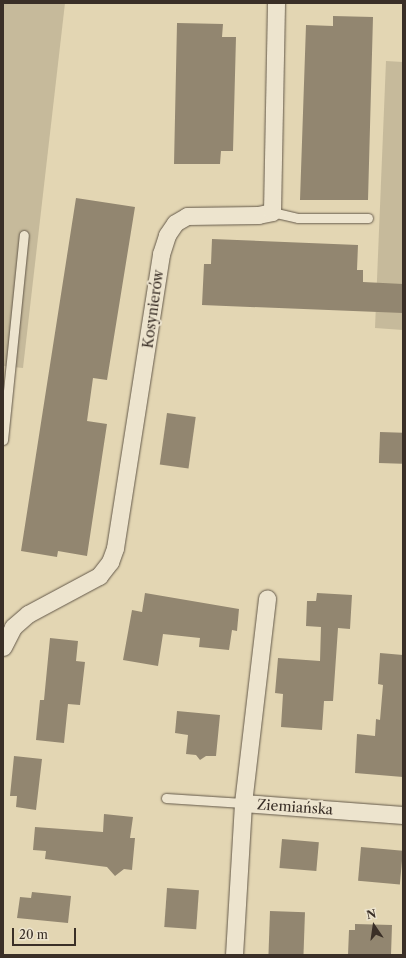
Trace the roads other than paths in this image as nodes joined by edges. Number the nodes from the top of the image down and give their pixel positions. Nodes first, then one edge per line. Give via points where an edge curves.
1 (276, 3) edge
2 (272, 212) junction
3 (368, 218) dead end
4 (24, 235) dead end
5 (3, 440) edge
6 (267, 598) dead end
7 (3, 647) edge
8 (166, 798) dead end
9 (243, 803) junction
10 (403, 814) edge
11 (234, 955) edge

1 - 2 street
2 - 3 lane via 298,218
2 - 7 street, Kosynierów via 187,216 175,223 167,235 161,254 115,548 110,562 99,576 28,614 12,627
4 - 5 lane
6 - 9 street
8 - 9 lane
9 - 10 street, Ziemiańska
9 - 11 street, Ziemiańska

